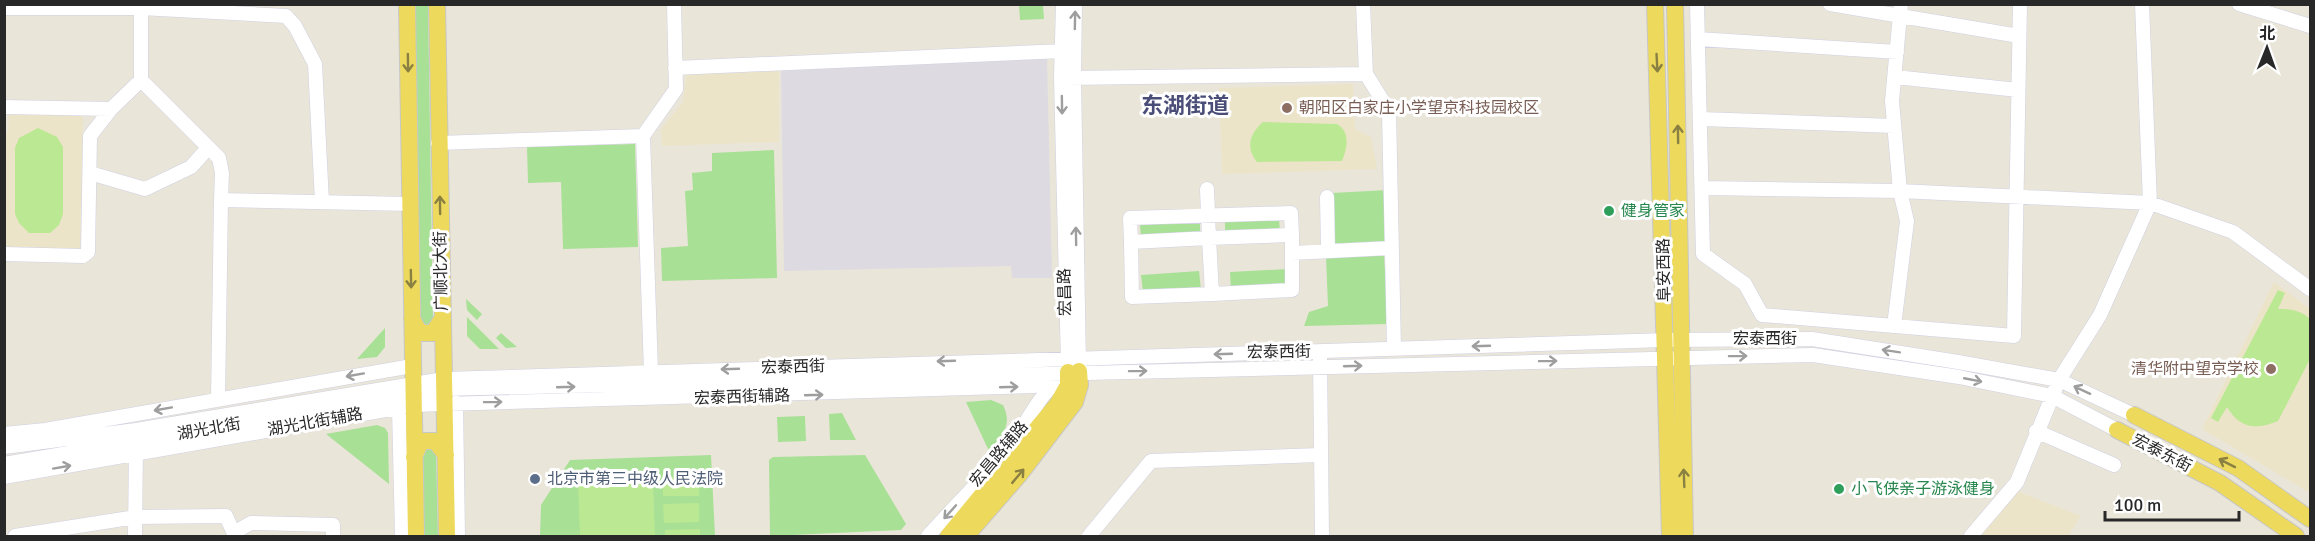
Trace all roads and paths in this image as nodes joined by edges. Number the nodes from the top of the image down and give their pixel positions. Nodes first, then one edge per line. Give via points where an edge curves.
1 (407, 4) edge
2 (437, 4) edge
3 (674, 4) edge
4 (1063, 4) edge
5 (1075, 4) edge
6 (1363, 4) edge
7 (1655, 4) edge
8 (1675, 4) edge
9 (1697, 4) edge
10 (1830, 4) edge
11 (2020, 4) edge
12 (2142, 4) edge
13 (2239, 4) edge
14 (141, 6) edge
15 (4, 8) edge
16 (1901, 10) edge
17 (2310, 26) edge
18 (2019, 36) junction
19 (1698, 39) junction
20 (1064, 51) junction
21 (1897, 52) junction
22 (675, 68) junction
23 (1366, 74) junction
24 (1894, 77) junction
25 (1068, 78) junction
26 (141, 80) junction
27 (2018, 90) junction
28 (4, 107) edge
29 (111, 109) junction
30 (1701, 119) junction
31 (1894, 126) junction
32 (643, 136) junction
33 (438, 143) junction
34 (208, 148) junction
35 (1678, 168) junction
36 (1703, 168) junction
37 (90, 173) junction
38 (1703, 188) junction
39 (1207, 189) dead end
40 (1900, 191) junction
41 (1327, 197) dead end
42 (2016, 198) junction
43 (221, 200) junction
44 (322, 202) junction
45 (2150, 202) junction
46 (410, 204) junction
47 (1208, 216) junction
48 (1292, 235) junction
49 (1209, 238) junction
50 (1131, 242) junction
51 (1390, 249) junction
52 (1328, 250) junction
53 (4, 254) edge
54 (1292, 254) junction
55 (2310, 289) edge
56 (1212, 294) junction
57 (412, 319) junction
58 (442, 319) junction
59 (1894, 326) junction
60 (1673, 340) junction
61 (1394, 349) junction
62 (1320, 352) junction
63 (1673, 358) junction
64 (1073, 365) junction
65 (412, 366) junction
66 (1320, 368) junction
67 (651, 372) junction
68 (2059, 380) junction
69 (447, 394) junction
70 (2052, 396) junction
71 (410, 397) junction
72 (218, 399) junction
73 (2134, 415) joint
74 (2116, 430) joint
75 (2037, 431) junction
76 (4, 434) edge
77 (136, 442) junction
78 (4, 447) edge
79 (446, 455) junction
80 (1320, 455) junction
81 (414, 457) junction
82 (4, 464) edge
83 (2114, 465) dead end
84 (4, 477) edge
85 (136, 517) junction
86 (2310, 519) edge
87 (235, 534) edge
88 (15, 537) edge
89 (135, 537) edge
90 (333, 537) edge
91 (402, 537) edge
92 (416, 537) edge
93 (447, 537) edge
94 (458, 537) edge
95 (928, 537) edge
96 (948, 537) edge
97 (966, 537) edge
98 (1089, 537) edge
99 (1322, 537) edge
100 (1670, 537) edge
101 (1685, 537) edge
102 (1971, 537) edge
103 (2296, 537) edge

1 -> 46 main road, 广顺北大街
2 - 33 main road, 广顺北大街
3 - 22 street
4 - 20 street, 宏昌路
25 -> 5 street, 宏昌路
6 - 23 street
7 -> 60 main road, 阜安西路
35 -> 8 main road, 阜安西路
9 - 19 street
10 - 16 street
11 - 18 street
12 - 45 street
13 - 17 street
14 - 15 street
14 - 26 street
14 - 44 street via 286,16 315,64
16 - 18 street
16 - 21 street
18 - 27 street
19 - 21 street
19 - 30 street
20 - 22 street
20 - 25 street, 宏昌路
21 - 24 street
22 - 32 street via 676,89
23 - 25 street
23 - 51 street via 1389,111
24 - 27 street
24 - 31 street
25 - 64 street, 宏昌路
26 - 29 street
26 - 34 street
27 - 42 street
28 - 29 street
29 - 37 street via 90,136
30 - 31 street
30 - 36 street
31 - 40 street
32 - 33 street
32 - 67 street
58 -> 33 main road, 广顺北大街
34 - 37 street via 191,167 145,189
34 - 43 street via 219,158
35 - 36 street
35 - 60 main road, 阜安西路
36 - 38 street
37 - 53 street via 88,252 83,256
38 - 40 street
38 - 59 street via 1703,254 1745,284 1762,315
39 - 47 street
40 - 42 street
40 - 59 street via 1907,221
41 - 52 street
42 - 45 street
42 - 59 street via 2014,336
43 - 44 street
43 - 72 street
44 - 46 street
45 - 55 street via 2233,232
45 - 68 street via 2100,315
46 -> 57 main road, 广顺北大街
47 - 48 street via 1292,213
47 - 49 street
47 - 50 street via 1130,218
48 - 49 street
48 - 54 street
49 - 50 street
49 - 56 street
50 - 56 street via 1132,297
51 - 52 street
51 - 61 street
52 - 54 street
54 - 56 street via 1292,290
57 - 58 main road via 420,333 433,333
57 - 65 main road, 广顺北大街
58 - 69 main road, 广顺北大街
60 -> 61 street, 宏泰西街
60 - 63 main road, 阜安西路
68 -> 60 street, 宏泰西街 via 1812,339
61 - 62 street, 宏泰西街
62 -> 64 street, 宏泰西街
62 - 66 street
66 -> 63 street, 宏泰西街
63 -> 70 street, 宏泰西街 via 1813,354
63 - 100 main road, 阜安西路
101 -> 63 main road, 阜安西路
64 -> 66 street, 宏泰西街
64 -> 67 street, 宏泰西街
69 -> 64 street, 宏泰西街
64 -> 95 street, 宏昌路辅路 via 1044,393 1012,442
64 - 96 main road, 宏昌路 via 1058,403
97 -> 64 main road, 宏昌路 via 1075,402 1080,385
65 - 71 main road, 广顺北大街
65 -> 72 street
66 - 80 street
67 - 69 street, 宏泰西街
68 - 70 street
73 -> 68 street, 宏泰西街
69 - 71 street, 宏泰西街
69 - 71 street
69 - 79 main road, 广顺北大街
69 - 94 street
70 - 74 street, 宏泰西街
70 - 75 street
71 - 77 street, 湖光北街
71 - 77 street, 湖光北街辅路
71 - 81 main road, 广顺北大街
71 - 91 street
72 -> 76 street
86 -> 73 main road via 2238,468
74 - 103 main road, 宏泰东街 via 2220,483
75 - 83 street
75 - 102 street via 2017,482
77 - 78 street, 湖光北街
77 - 82 street, 湖光北街
84 -> 77 street, 湖光北街辅路
77 - 85 street
79 - 81 main road via 435,441 421,441
79 - 93 main road, 广顺北大街
80 - 98 street via 1151,461
80 - 99 street
81 - 92 main road, 广顺北大街
85 - 87 street via 226,516
85 - 88 street
85 - 89 street
87 - 90 street via 251,523 333,525

